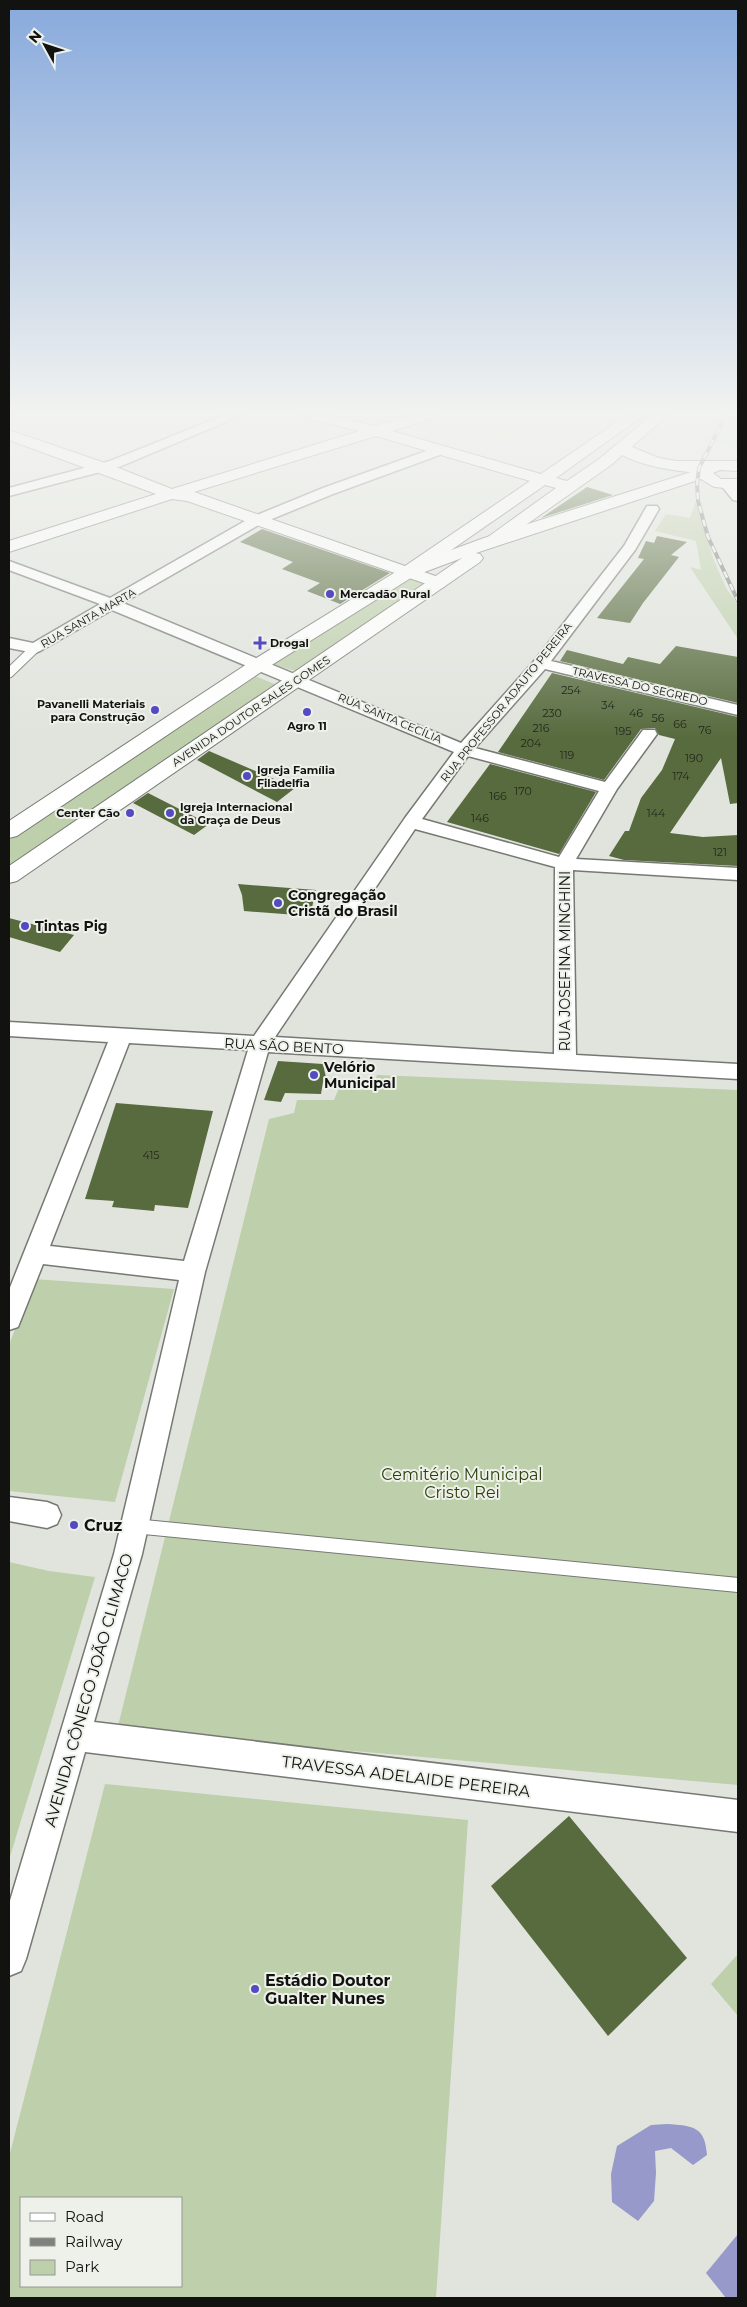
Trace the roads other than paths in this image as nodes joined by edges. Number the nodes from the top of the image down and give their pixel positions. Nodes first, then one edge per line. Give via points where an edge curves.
1 (56, 523) edge
2 (81, 523) edge
3 (252, 523) edge
4 (265, 523) edge
5 (481, 523) edge
6 (520, 523) edge
7 (562, 523) edge
8 (570, 523) edge
9 (642, 523) edge
10 (9, 535) edge
11 (9, 547) edge
12 (484, 549) junction
13 (9, 565) edge
14 (408, 572) junction
15 (438, 583) junction
16 (112, 604) junction
17 (9, 643) edge
18 (35, 648) junction
19 (541, 663) junction
20 (260, 664) junction
21 (9, 673) edge
22 (296, 679) junction
23 (738, 710) edge
24 (649, 734) dead end
25 (464, 750) junction
26 (609, 788) junction
27 (411, 822) junction
28 (10, 829) edge
29 (564, 864) junction
30 (738, 874) edge
31 (9, 876) edge
32 (9, 1029) edge
33 (121, 1036) junction
34 (260, 1044) junction
35 (565, 1062) junction
36 (738, 1072) edge
37 (36, 1254) junction
38 (193, 1272) junction
39 (9, 1320) edge
40 (9, 1509) edge
41 (47, 1515) dead end
42 (134, 1526) junction
43 (738, 1586) edge
44 (74, 1735) junction
45 (738, 1816) edge
46 (9, 1959) edge

1 - 10 main road
2 - 11 main road
3 - 16 street, RUA SANTA MARTA
4 - 14 main road
5 - 14 main road, AVENIDA DOUTOR SALES GOMES
6 - 12 main road, AVENIDA DOUTOR SALES GOMES
7 - 12 main road
8 - 12 main road
9 - 19 street, RUA PROFESSOR ADAUTO PEREIRA via 630,547
12 - 14 main road, AVENIDA DOUTOR SALES GOMES
12 - 15 main road, AVENIDA DOUTOR SALES GOMES
13 - 16 street
14 - 15 main road
14 - 20 main road, AVENIDA DOUTOR SALES GOMES
15 - 22 main road, AVENIDA DOUTOR SALES GOMES
16 - 18 street, RUA SANTA MARTA
16 - 20 street, RUA SANTA CECÍLIA
17 - 18 street
18 - 21 lane
19 - 23 street, TRAVESSA DO SEGREDO
19 - 25 street, RUA PROFESSOR ADAUTO PEREIRA
20 - 22 street, RUA SANTA CECÍLIA
20 - 28 main road, AVENIDA DOUTOR SALES GOMES
22 - 25 street, RUA SANTA CECÍLIA
22 - 31 main road, AVENIDA DOUTOR SALES GOMES
24 - 26 street, RUA JOSEFINA MINGHINI
25 - 26 street, RUA SANTA CECÍLIA
25 - 27 street, RUA PROFESSOR ADAUTO PEREIRA
26 - 29 street, RUA JOSEFINA MINGHINI
27 - 29 street
27 - 34 street, RUA PROFESSOR ADAUTO PEREIRA
29 - 30 street
29 - 35 street, RUA JOSEFINA MINGHINI
32 - 33 street, RUA SÃO BENTO
33 - 34 street, RUA SÃO BENTO
33 - 37 street
34 - 35 street, RUA SÃO BENTO
34 - 38 street, AVENIDA CÔNEGO JOÃO CLIMACO
35 - 36 street, RUA SÃO BENTO
37 - 38 street
37 - 39 street
38 - 42 street, AVENIDA CÔNEGO JOÃO CLIMACO
40 - 41 street
42 - 43 lane
42 - 44 street, AVENIDA CÔNEGO JOÃO CLIMACO
44 - 45 street, TRAVESSA ADELAIDE PEREIRA
44 - 46 street, AVENIDA CÔNEGO JOÃO CLIMACO

